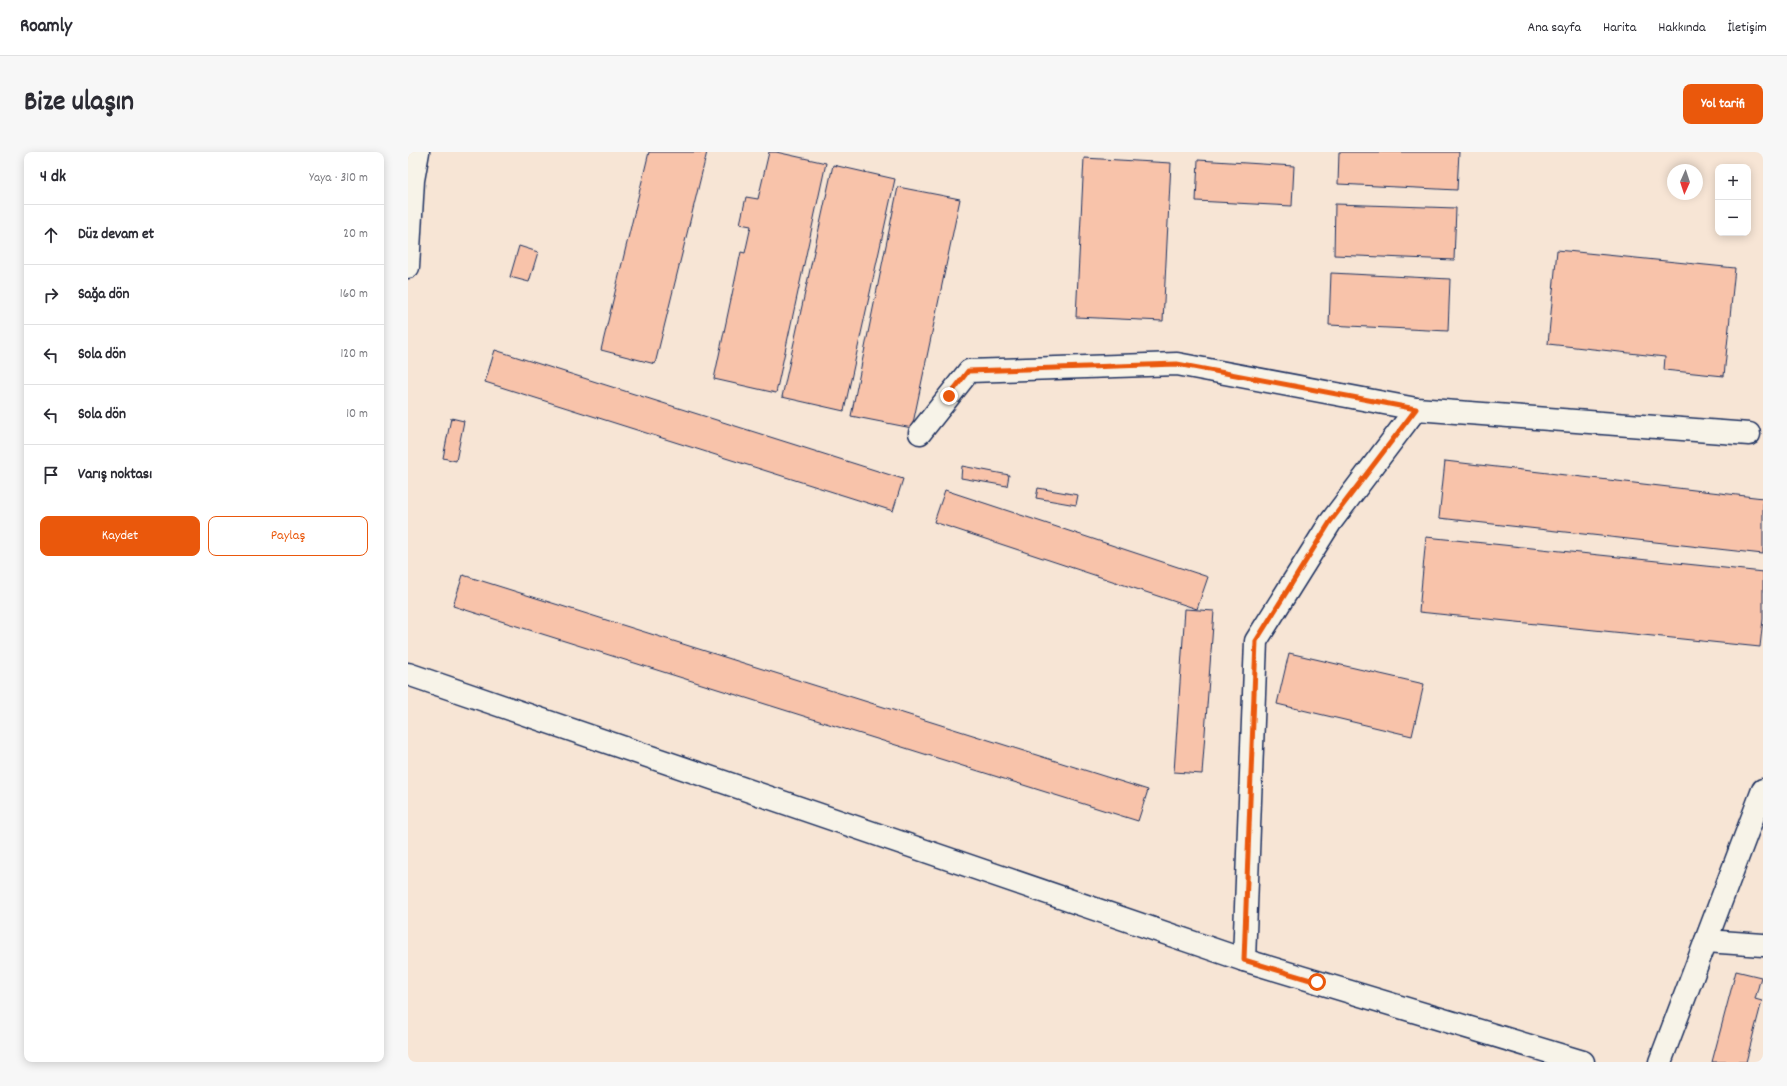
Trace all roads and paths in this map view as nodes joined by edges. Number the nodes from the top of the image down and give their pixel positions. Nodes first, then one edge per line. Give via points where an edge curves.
1 (418, 152) edge
2 (408, 267) edge
3 (1416, 409) junction
4 (920, 434) dead end
5 (1749, 434) dead end
6 (408, 674) edge
7 (1763, 790) edge
8 (1706, 942) junction
9 (1763, 945) edge
10 (1244, 960) junction
11 (1583, 1062) edge
12 (1660, 1062) edge

1 - 2 street via 413,180
3 - 4 street via 1177,364 968,371
3 - 5 street
3 - 10 street via 1330,522 1256,641
6 - 10 street
7 - 8 street
8 - 9 street
8 - 12 street
10 - 11 street

